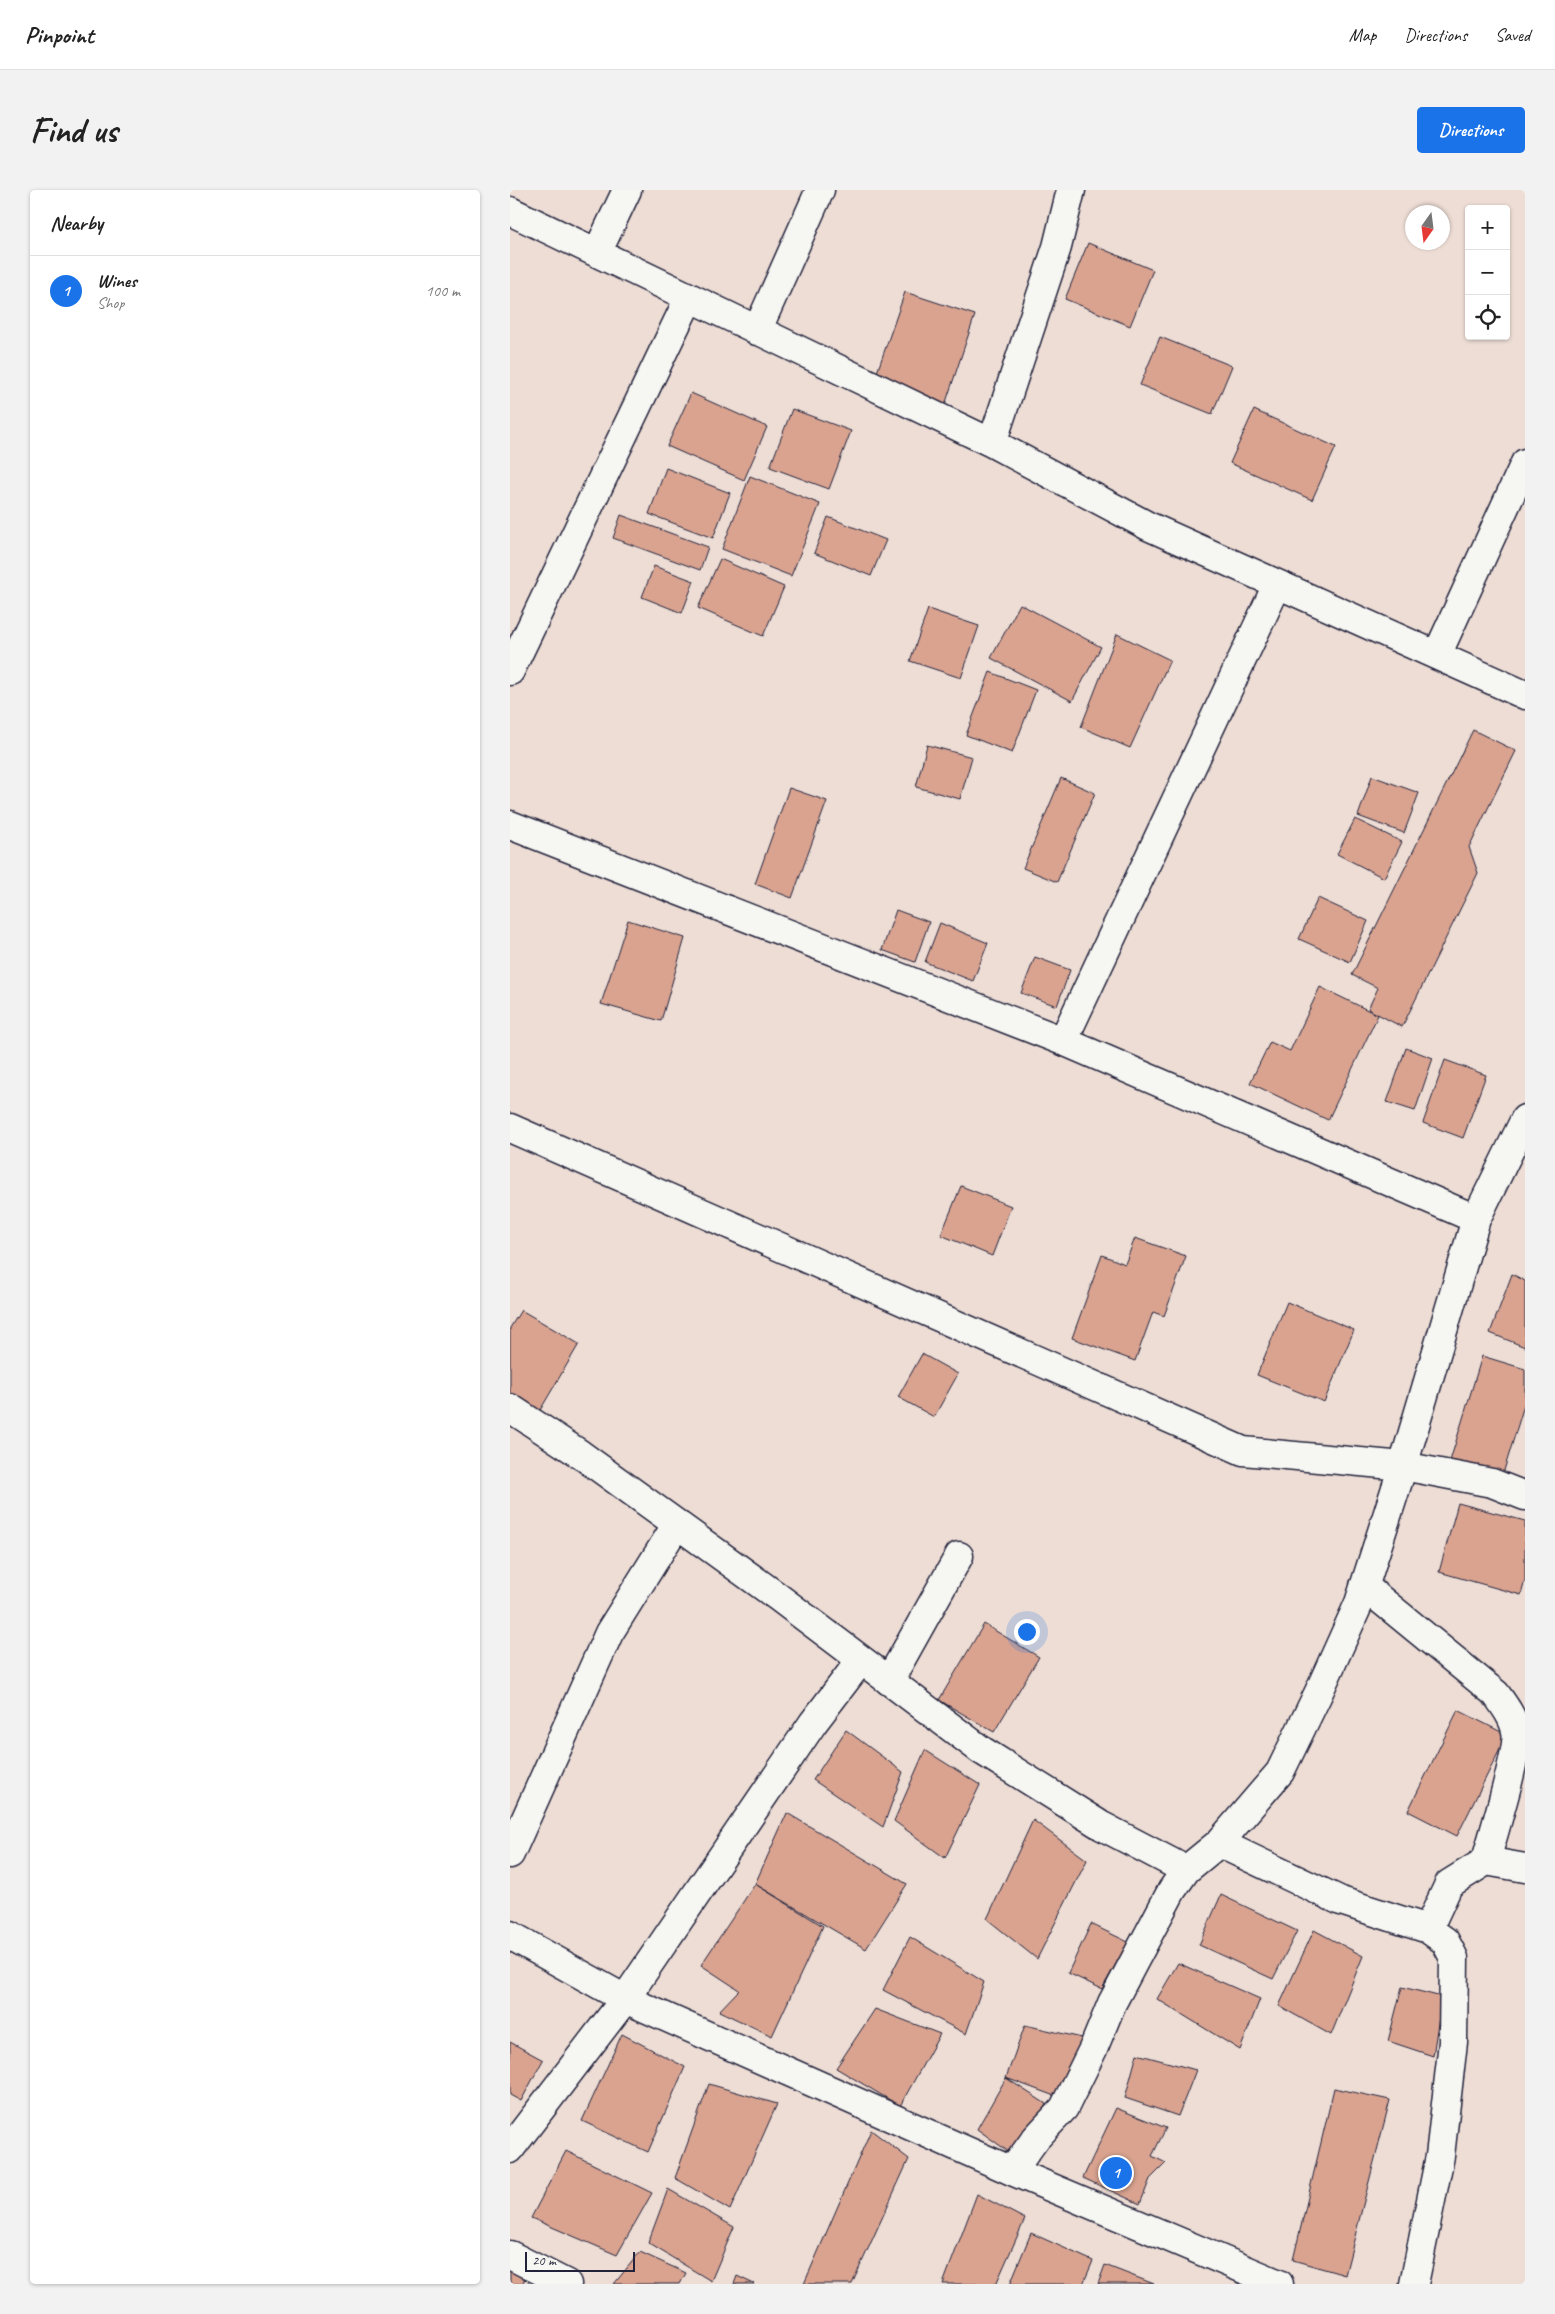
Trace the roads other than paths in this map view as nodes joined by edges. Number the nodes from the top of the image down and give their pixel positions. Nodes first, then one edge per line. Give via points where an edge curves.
1 (627, 190) edge
2 (820, 190) edge
3 (1071, 190) edge
4 (510, 211) edge
5 (597, 253) junction
6 (689, 298) junction
7 (757, 331) junction
8 (992, 443) junction
9 (1525, 463) edge
10 (1277, 585) junction
11 (1438, 654) junction
12 (510, 671) edge
13 (1525, 695) edge
14 (510, 825) edge
15 (1063, 1041) junction
16 (1525, 1119) edge
17 (510, 1128) edge
18 (1476, 1219) junction
19 (510, 1408) edge
20 (1403, 1466) junction
21 (1525, 1496) edge
22 (677, 1524) junction
23 (959, 1556) dead end
24 (1364, 1586) junction
25 (861, 1660) junction
26 (889, 1680) junction
27 (1219, 1843) junction
28 (510, 1854) edge
29 (1486, 1860) junction
30 (1525, 1868) edge
31 (1186, 1870) junction
32 (1428, 1929) junction
33 (510, 1935) edge
34 (625, 1999) junction
35 (510, 2149) edge
36 (1012, 2171) junction
37 (510, 2254) edge
38 (567, 2284) edge
39 (1279, 2284) edge
40 (1414, 2284) edge

1 - 5 street
2 - 7 street
3 - 8 street via 1057,247
4 - 5 street
5 - 6 street
6 - 7 street
6 - 12 street
7 - 8 street
8 - 10 street via 1148,526
9 - 11 street
10 - 11 street
10 - 15 street
11 - 13 street
14 - 15 street
15 - 18 street
16 - 18 street
17 - 20 street via 1242,1451
18 - 20 street
19 - 22 street
20 - 21 street via 1492,1483
20 - 24 street
22 - 25 street
22 - 28 street via 609,1633
23 - 26 street
24 - 27 street via 1318,1694 1280,1772
24 - 29 street via 1496,1694 1510,1715 1516,1733 1514,1754
25 - 26 street
25 - 34 street via 813,1723
26 - 31 street via 981,1750 1102,1826
27 - 31 street
27 - 32 street via 1341,1901
29 - 30 street
29 - 32 street via 1449,1884
31 - 36 street via 1133,1960 1064,2108
32 - 40 street via 1445,1941 1454,1958 1452,2042 1440,2156
33 - 34 street
34 - 35 street
34 - 36 street
36 - 39 street
37 - 38 street

